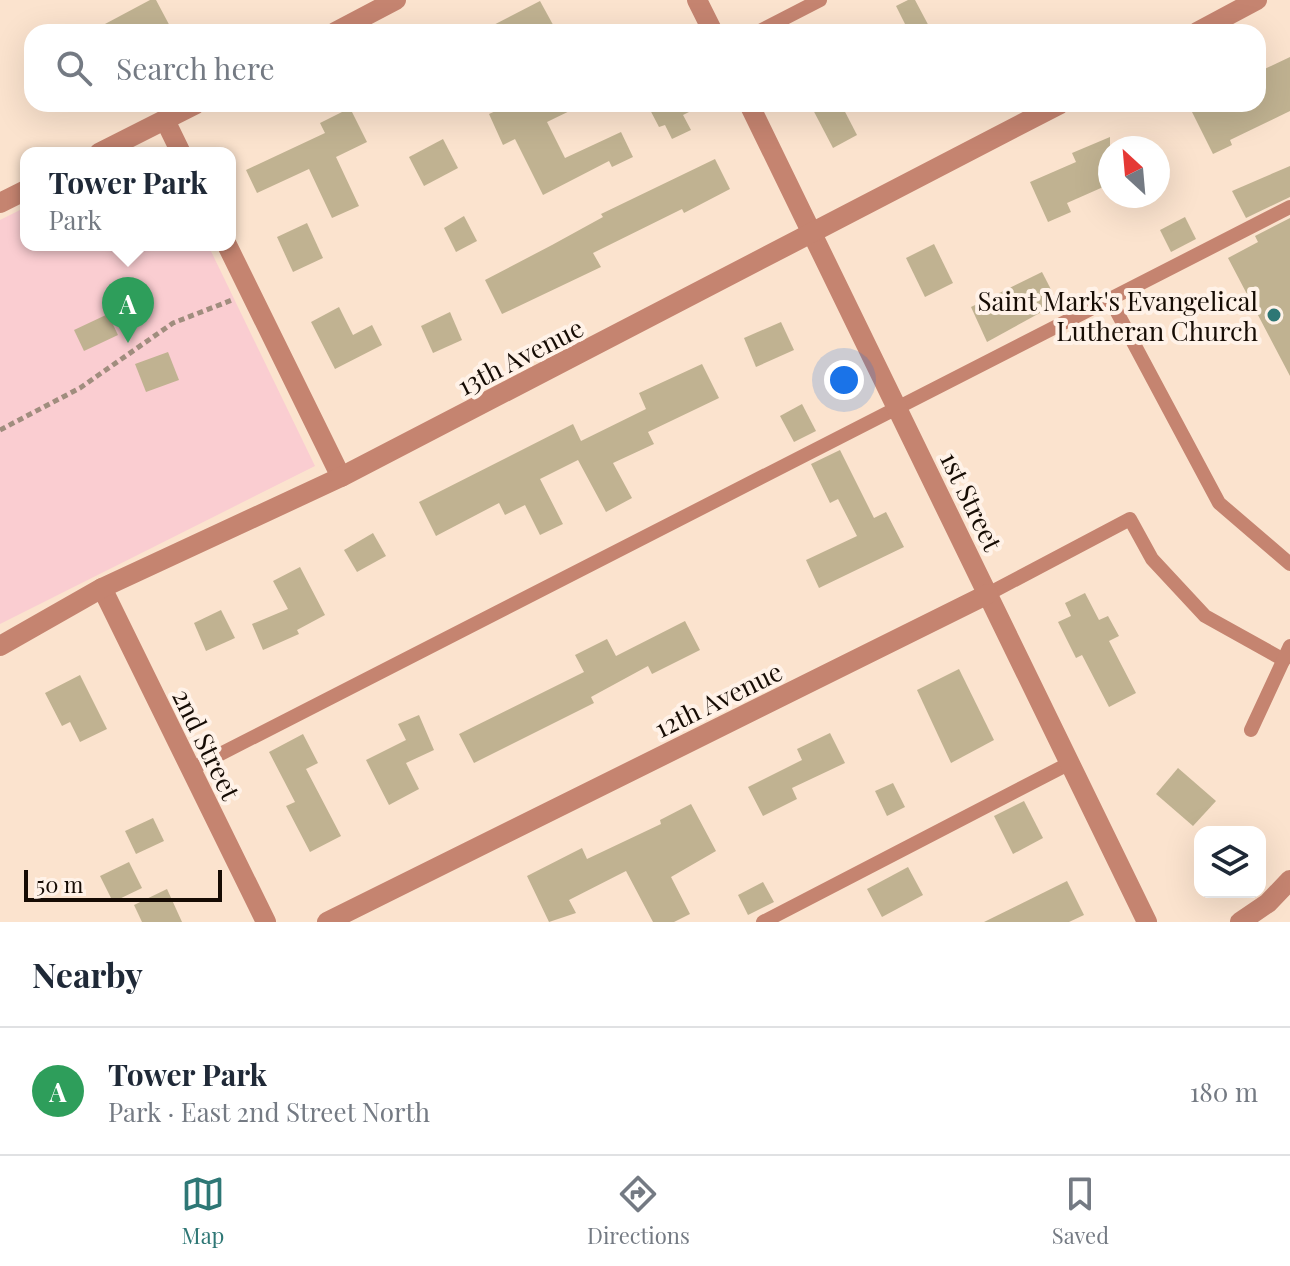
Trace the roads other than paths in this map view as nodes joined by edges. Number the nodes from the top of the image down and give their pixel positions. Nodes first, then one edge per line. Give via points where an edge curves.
1 (396, 0) edge
2 (697, 0) edge
3 (820, 0) edge
4 (1257, 0) edge
5 (350, 24) edge
6 (709, 24) edge
7 (774, 24) edge
8 (1212, 24) edge
9 (180, 112) edge
10 (753, 112) edge
11 (1045, 112) edge
12 (165, 120) junction
13 (111, 147) edge
14 (178, 147) edge
15 (20, 193) edge
16 (0, 203) edge
17 (1290, 207) edge
18 (814, 234) junction
19 (230, 251) edge
20 (1110, 299) junction
21 (898, 407) junction
22 (341, 477) junction
23 (1290, 564) edge
24 (102, 588) junction
25 (988, 594) junction
26 (0, 646) edge
27 (1287, 653) edge
28 (1251, 730) dead end
29 (1070, 763) junction
30 (191, 769) junction
31 (1290, 880) edge
32 (266, 922) edge
33 (327, 922) edge
34 (763, 922) edge
35 (1147, 922) edge
36 (1240, 922) edge

1 - 5 street
2 - 6 street
3 - 7 lane
4 - 8 street
9 - 12 street
10 - 18 street, 1st Street
11 - 18 street, 13th Avenue
12 - 13 street
12 - 14 street
15 - 16 street
17 - 20 lane
18 - 21 street, 1st Street
18 - 22 street, 13th Avenue
19 - 22 street
20 - 21 lane
20 - 23 lane via 1219,503
21 - 25 street, 1st Street
21 - 30 lane
22 - 24 street, 13th Avenue
24 - 26 street, 13th Avenue
24 - 30 street, 2nd Street
25 - 27 lane, 12th Avenue via 1130,519 1152,559 1205,616
25 - 29 street, 1st Street
25 - 33 street, 12th Avenue
27 - 28 lane
29 - 34 lane
29 - 35 street, 1st Street
30 - 32 street, 2nd Street
31 - 36 street

